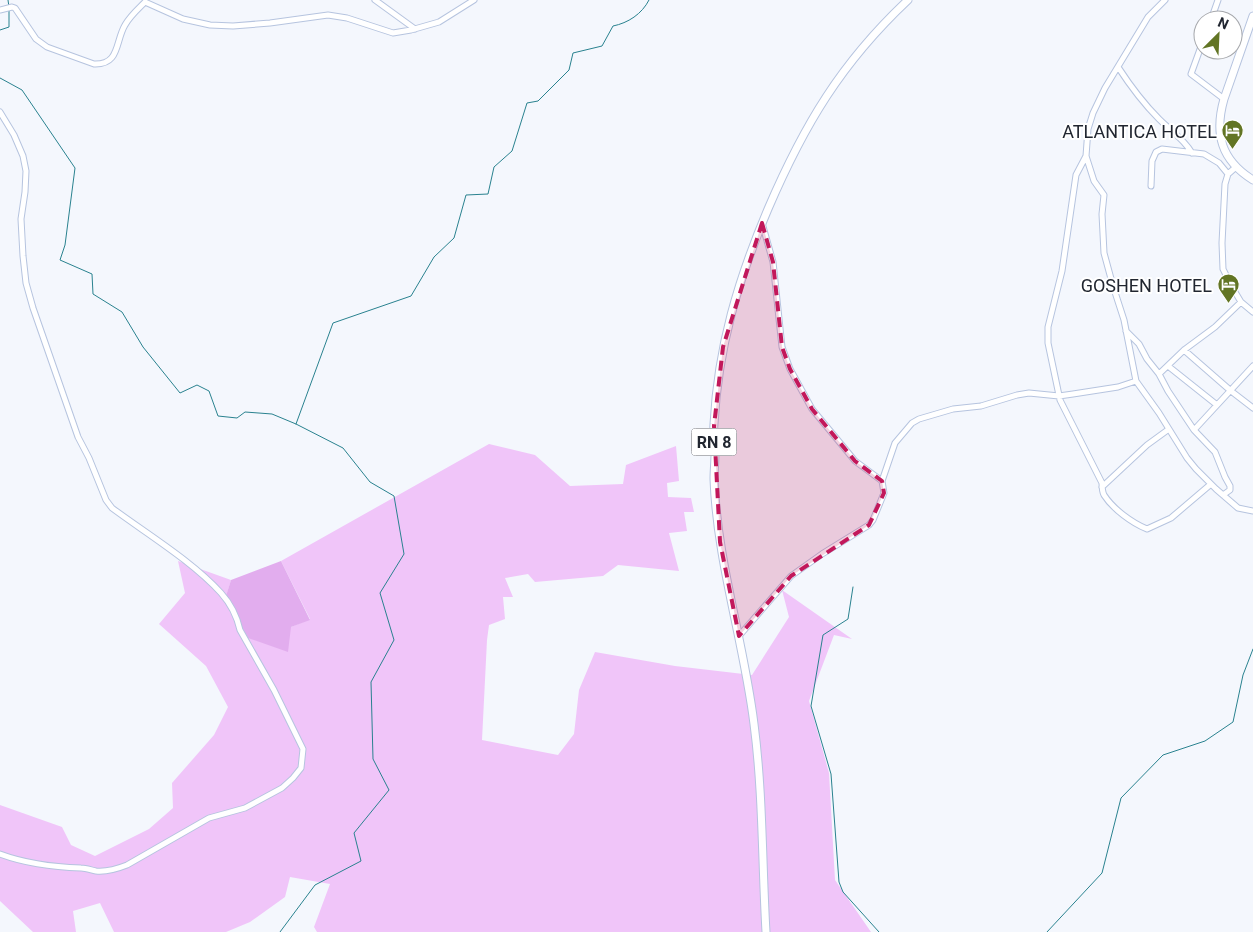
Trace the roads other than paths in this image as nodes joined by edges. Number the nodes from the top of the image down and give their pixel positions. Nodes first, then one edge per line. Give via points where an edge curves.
1 (375, 0) edge
2 (474, 0) edge
3 (908, 0) edge
4 (1164, 0) edge
5 (144, 1) edge
6 (6, 8) edge
7 (1253, 16) edge
8 (415, 29) junction
9 (1196, 60) edge
10 (1118, 67) junction
11 (1224, 99) junction
12 (0, 112) edge
13 (1192, 152) junction
14 (1086, 156) junction
15 (1236, 167) junction
16 (1228, 174) junction
17 (1253, 180) edge
18 (1150, 186) dead end
19 (762, 224) junction
20 (1241, 302) junction
21 (1253, 312) edge
22 (1126, 330) junction
23 (1184, 350) junction
24 (1168, 366) junction
25 (1252, 369) edge
26 (1159, 374) junction
27 (1136, 381) junction
28 (1230, 391) junction
29 (1059, 396) junction
30 (1217, 405) junction
31 (1253, 408) edge
32 (1169, 430) junction
33 (1194, 430) junction
34 (882, 481) junction
35 (1211, 484) junction
36 (1102, 487) junction
37 (1223, 495) junction
38 (1253, 511) edge
39 (739, 636) junction
40 (0, 854) edge
41 (766, 932) edge

1 - 8 street
2 - 8 street via 439,22
3 - 19 main road, RN 8 via 881,25 848,64 821,103
4 - 10 street via 1148,17
5 - 6 street via 123,27 114,56 102,64 47,47 36,39 18,12
5 - 8 street via 183,19 210,25 270,23 328,15 393,33
7 - 11 main road
9 - 11 street via 1191,74
10 - 13 street via 1137,96 1186,142
10 - 14 street via 1093,113
11 - 15 main road via 1219,120 1220,137 1227,156
12 - 40 street via 14,135 26,171 22,219 28,292 78,437 106,500 222,593 274,690 303,749 303,756 301,768 282,788 245,808 209,818 117,869 96,871 48,866 21,862
13 - 16 street via 1204,154 1219,163
13 - 18 street via 1162,149 1156,152
14 - 22 street via 1094,181 1104,195 1104,253
14 - 29 street via 1076,175 1062,271 1048,327 1048,343
15 - 16 street
15 - 17 main road
16 - 20 street via 1223,269
19 - 34 street via 773,262 782,347 790,369 812,409 855,461
19 - 39 main road, RN 8 via 731,311 723,347 714,426 714,479 720,542
20 - 21 street
20 - 23 street
22 - 26 street
22 - 27 street
23 - 24 street
23 - 28 street
24 - 26 street
24 - 30 street
25 - 28 street
26 - 33 street
27 - 29 street via 1118,388
27 - 32 street
28 - 30 street
28 - 31 street
29 - 34 street via 1017,395 919,419 895,443
29 - 36 street
30 - 33 street
32 - 35 street via 1187,458
32 - 36 street
33 - 37 street via 1215,452 1230,486
34 - 39 street via 884,493 869,525 790,576
35 - 36 street via 1170,518 1147,529 1114,506 1103,494
35 - 37 street
37 - 38 street via 1238,508
39 - 41 main road, RN 8 via 758,750

